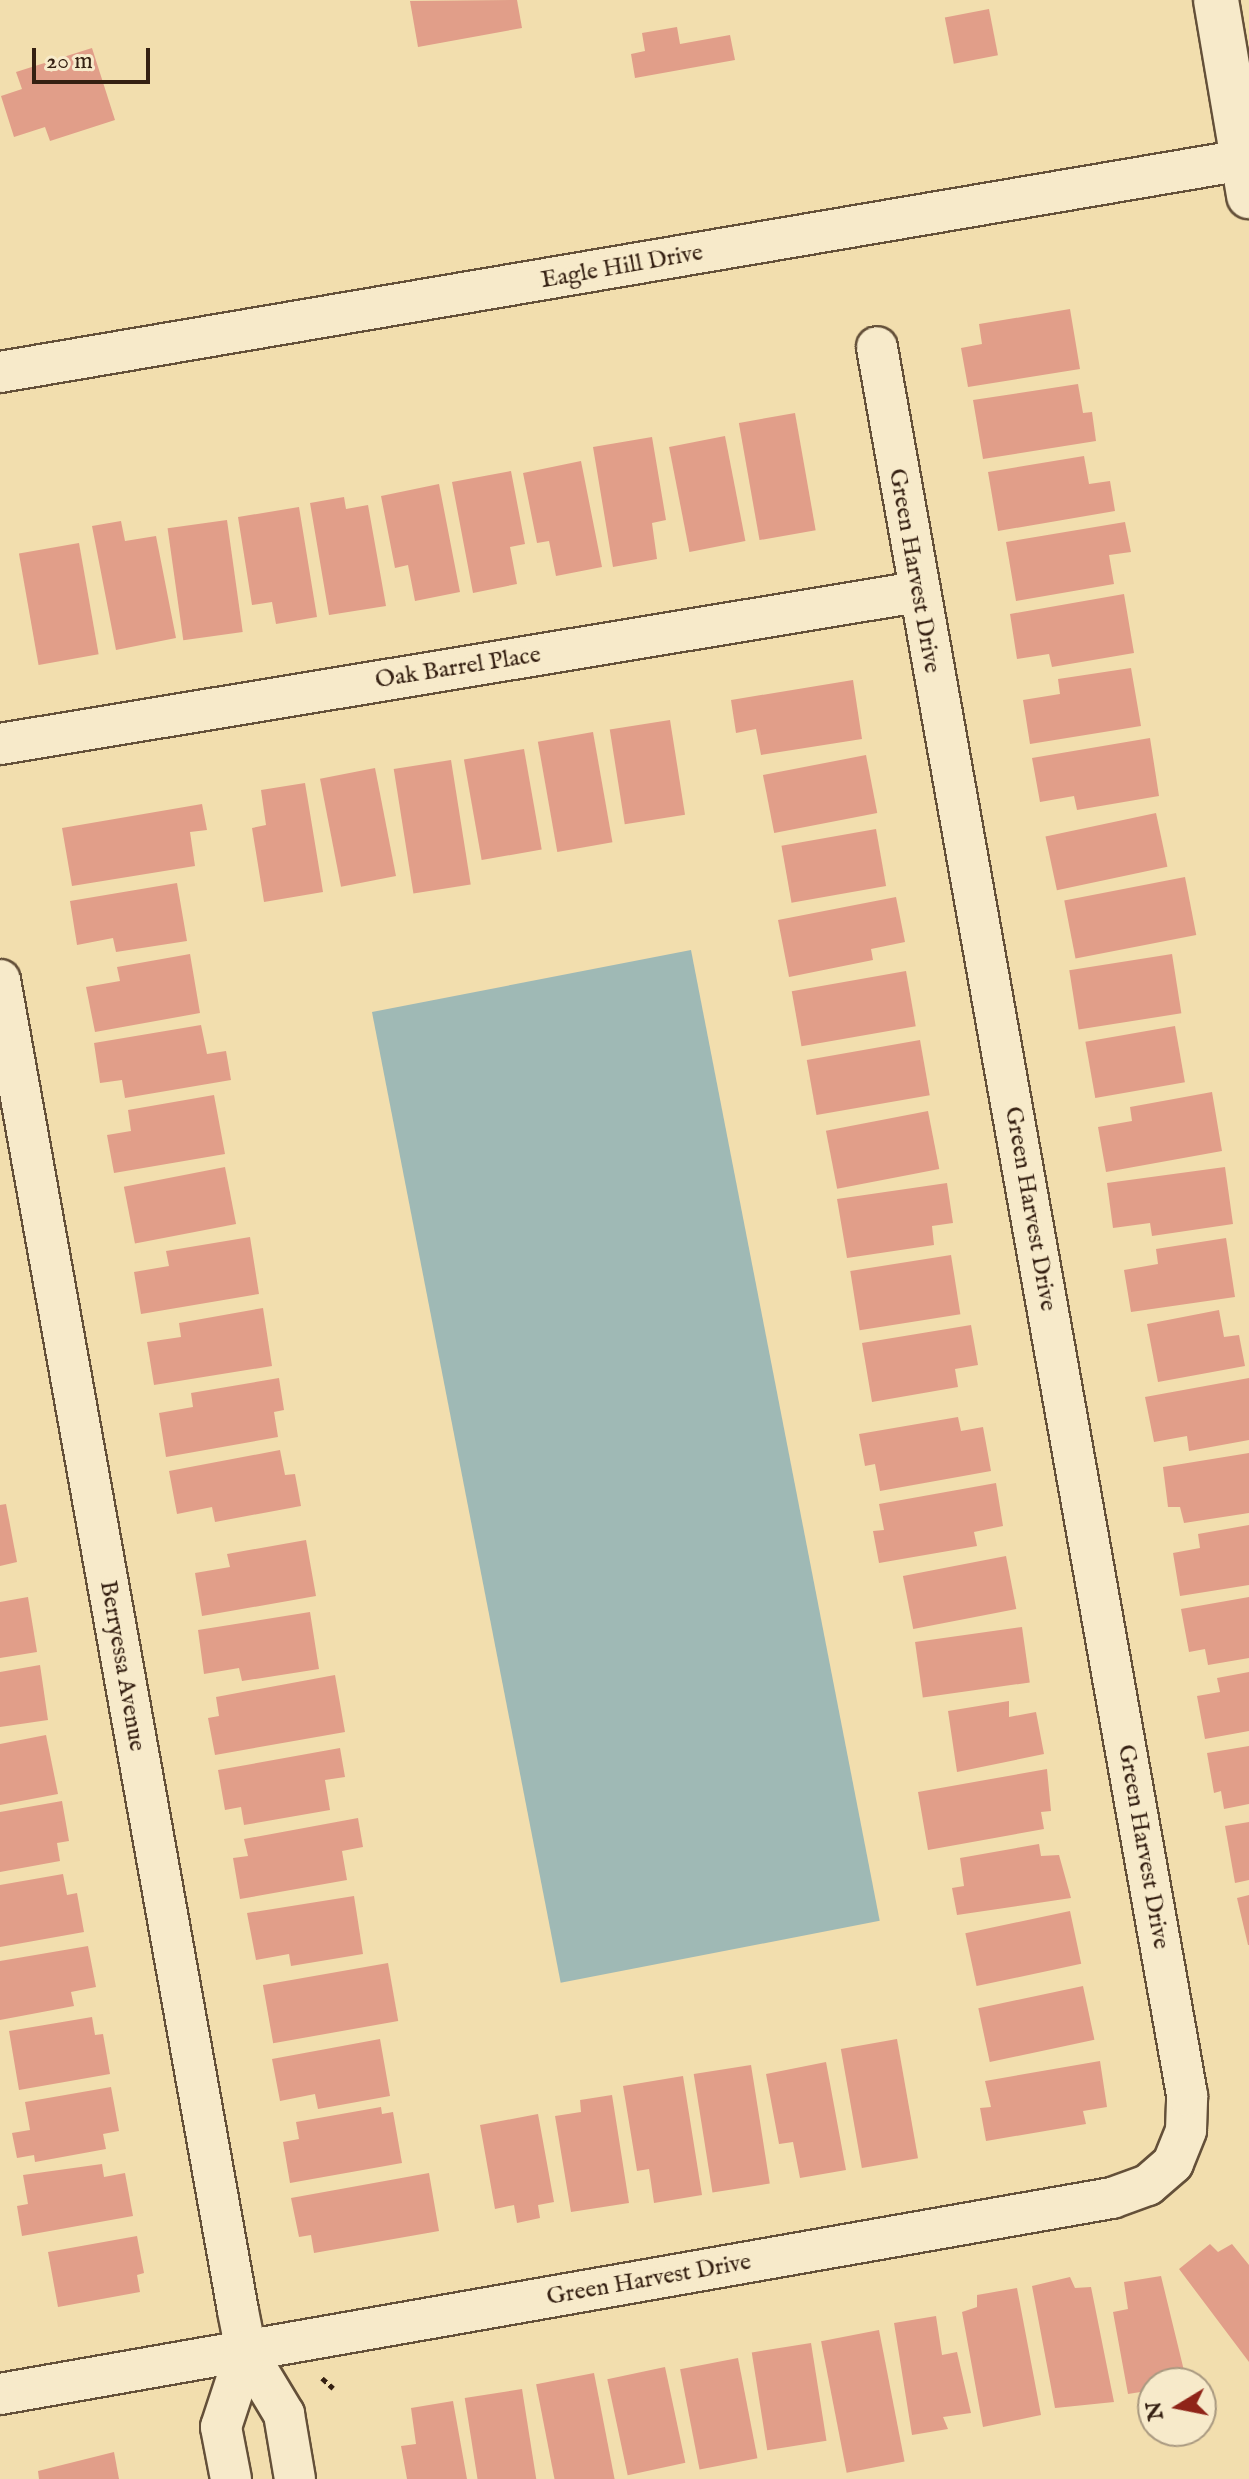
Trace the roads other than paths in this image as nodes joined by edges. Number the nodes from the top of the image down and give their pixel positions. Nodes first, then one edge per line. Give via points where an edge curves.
1 (1216, 0) edge
2 (1246, 178) edge
3 (877, 347) dead end
4 (0, 372) edge
5 (917, 592) junction
6 (0, 744) edge
7 (0, 980) edge
8 (246, 2351) junction
9 (0, 2394) edge
10 (231, 2479) edge
11 (295, 2479) edge

1 - 2 street
2 - 4 street, Eagle Hill Drive
3 - 5 street, Green Harvest Drive
5 - 6 street, Oak Barrel Place
5 - 8 street, Green Harvest Drive via 1187,2095 1186,2130 1173,2163 1148,2185 1112,2198
7 - 8 street, Berryessa Avenue
8 - 9 street, Green Harvest Drive
8 - 10 street, Berryessa Avenue via 221,2427
8 - 11 street, Berryessa Avenue via 284,2414

